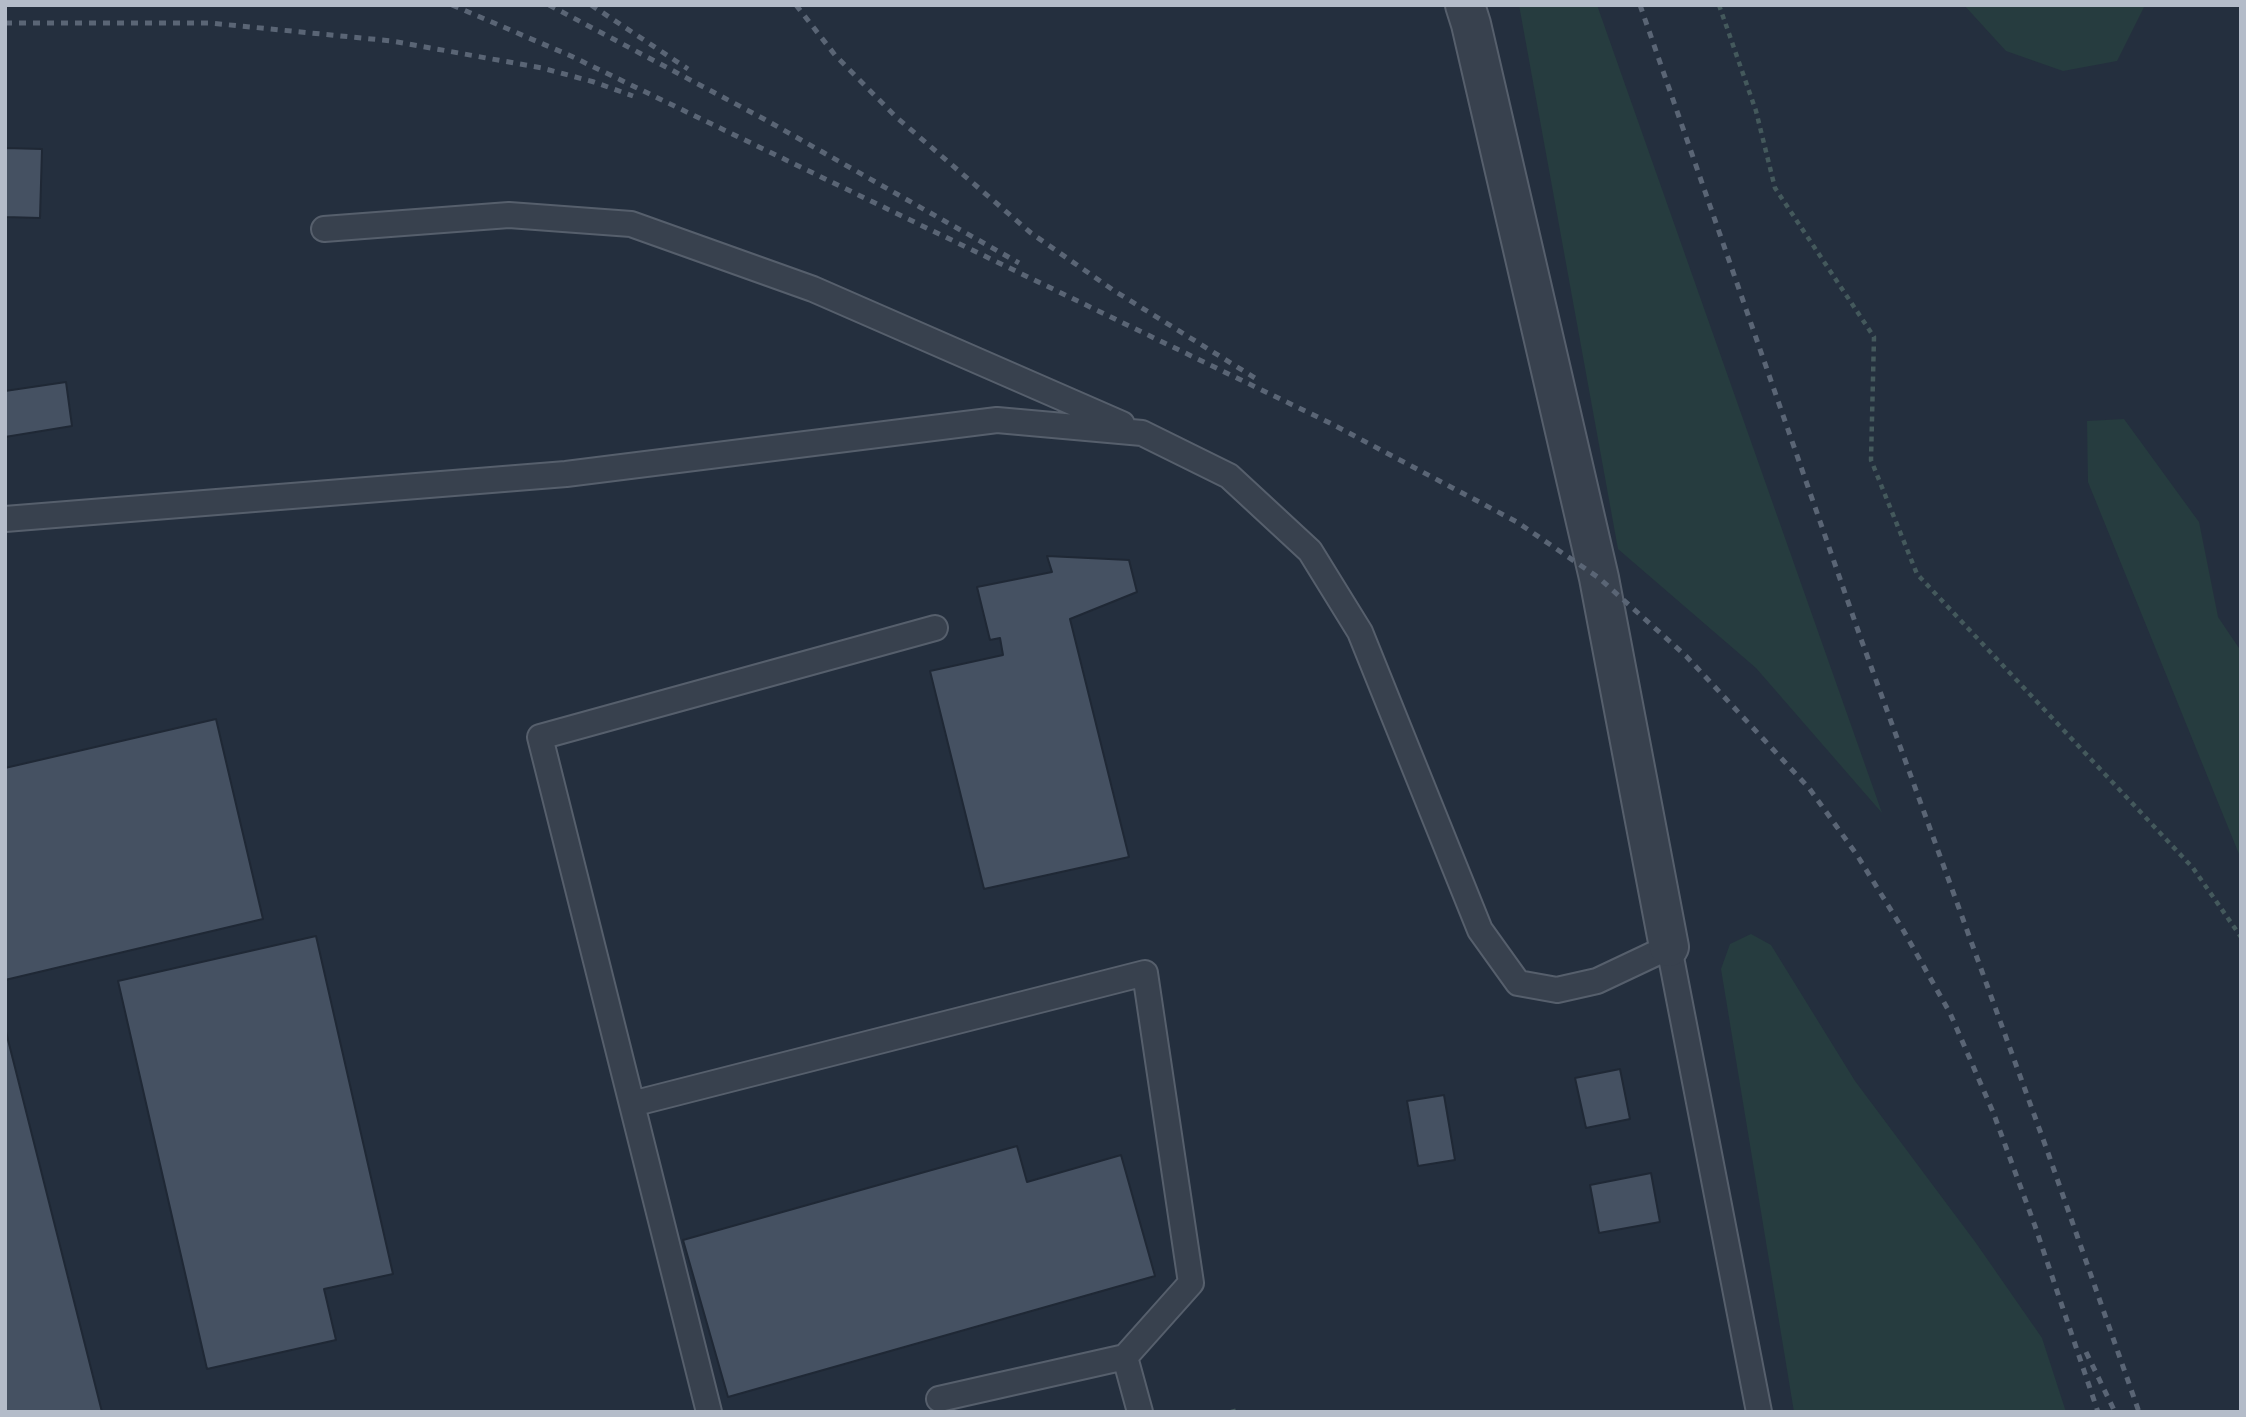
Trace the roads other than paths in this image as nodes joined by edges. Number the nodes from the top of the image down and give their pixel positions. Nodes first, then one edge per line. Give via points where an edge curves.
1 (1465, 5) edge
2 (324, 229) dead end
3 (1142, 433) junction
4 (5, 519) edge
5 (935, 628) dead end
6 (1669, 947) junction
7 (632, 1104) junction
8 (1125, 1357) junction
9 (939, 1399) dead end
10 (709, 1412) edge
11 (1140, 1412) edge
12 (1759, 1412) edge

1 - 6 street via 1599,578
2 - 3 lane via 509,215 631,224 813,289
3 - 4 lane via 997,420 566,474
3 - 6 lane via 1229,476 1310,551 1360,632 1480,930 1517,983 1557,990 1597,981
5 - 7 lane via 540,737
6 - 12 lane
7 - 8 lane via 1145,973 1191,1283
7 - 10 lane
8 - 9 lane
8 - 11 lane

